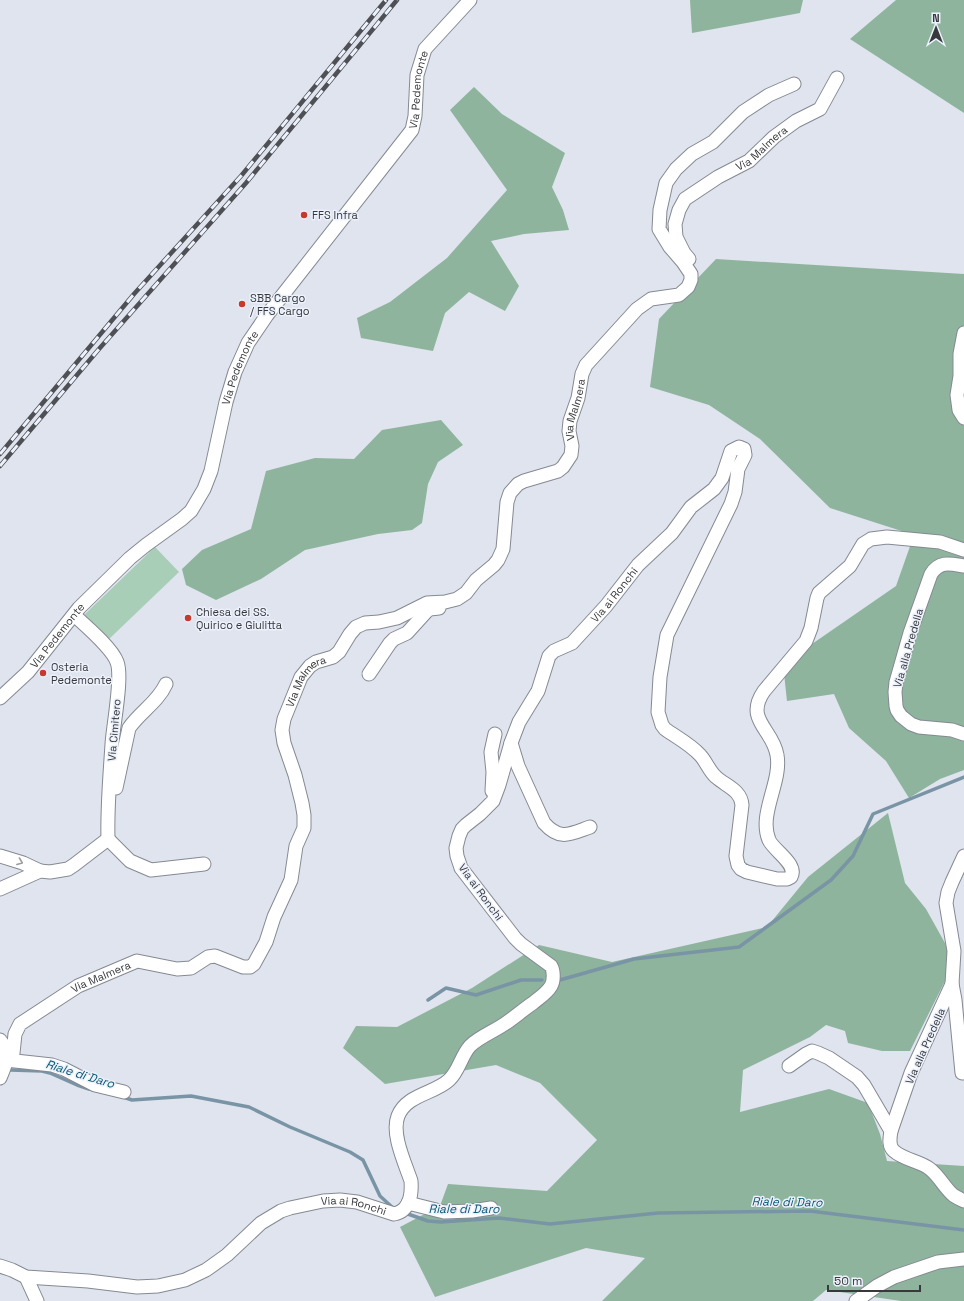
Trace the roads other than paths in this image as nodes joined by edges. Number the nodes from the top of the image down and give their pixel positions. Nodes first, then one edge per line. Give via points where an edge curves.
1 (470, 0) edge
2 (837, 78) dead end
3 (794, 84) dead end
4 (692, 277) junction
5 (964, 333) edge
6 (964, 418) edge
7 (964, 550) edge
8 (964, 566) edge
9 (455, 600) junction
10 (74, 615) junction
11 (369, 674) dead end
12 (166, 684) dead end
13 (0, 698) edge
14 (495, 734) dead end
15 (964, 734) edge
16 (511, 743) junction
17 (493, 801) junction
18 (108, 820) junction
19 (590, 827) dead end
20 (108, 839) junction
21 (0, 856) edge
22 (964, 856) edge
23 (204, 864) dead end
24 (40, 871) junction
25 (0, 889) edge
26 (952, 984) junction
27 (0, 1040) edge
28 (789, 1066) dead end
29 (4, 1067) edge
30 (962, 1073) dead end
31 (124, 1092) dead end
32 (891, 1130) junction
33 (964, 1201) edge
34 (404, 1208) junction
35 (491, 1208) dead end
36 (964, 1258) edge
37 (0, 1266) edge
38 (26, 1277) junction
39 (37, 1301) edge
40 (856, 1301) edge

1 - 10 street, Via Pedemonte via 425,49 417,75 412,130 267,315 242,354 226,402 211,471 191,510 130,558
2 - 4 street, Via Malmera via 820,109 796,121 774,137 750,161 718,177 685,199 675,224 676,237 694,265 695,273
3 - 4 street via 769,95 743,112 713,142 692,154 666,184 659,229
4 - 9 street, Via Malmera via 688,287 679,295 645,302 586,365 570,421 572,451 568,460 558,471 524,481 513,488 507,502 503,549 498,560 476,580 466,594
5 - 6 street via 957,395 959,410
7 - 16 street, Via ai Ronchi via 940,542 887,537 867,541 850,566 820,593 806,641 760,697 757,716 772,740 778,764 767,815 767,832 772,845 787,860 793,871 791,877 777,879 747,872 738,866 736,856 742,805 740,797 713,774 696,751 665,729 658,712 666,634 731,504 738,469 745,455 742,447 731,451 722,478 714,489 691,507 672,533 638,565 606,606 572,643 549,656 538,691 519,722
8 - 15 street, Via alla Predella via 941,565 931,574 910,634 895,692 901,716 911,724
9 - 11 street via 453,605 430,609 407,634 394,639
9 - 29 street, Via Malmera via 427,603 397,618 359,625 353,629 339,652 333,657 316,662 301,677 282,730 302,803 304,828 294,852 293,875 266,942 252,966 243,967 214,956 191,968 137,961 78,986 20,1024 15,1034 13,1053
10 - 13 street, Via Pedemonte via 28,672
10 - 18 street, Via Cimitero via 114,655 119,668
12 - 18 street via 159,696 129,728 112,813
14 - 17 street via 491,752
16 - 17 street, Via ai Ronchi
16 - 19 street via 518,766 544,823 552,831 563,834
17 - 34 street, Via ai Ronchi via 462,829 456,848 458,863 514,938 551,966 552,982 549,989 539,998 469,1047 450,1079 413,1100 402,1110 398,1117 396,1134 411,1181 411,1194
18 - 20 street, Via Cimitero
20 - 23 street via 130,861 151,870
20 - 24 street via 68,869
21 -> 24 street
22 - 26 street, Via alla Predella via 946,903 954,951
24 - 25 street
26 - 30 street
26 - 32 street, Via alla Predella via 911,1074
27 - 29 street via 6,1049
28 - 32 street via 812,1052 829,1058 864,1085
29 - 31 street via 52,1065 95,1084
32 - 33 street, Via alla Predella via 890,1144 894,1151 930,1169 953,1194
34 - 35 street via 444,1212
34 - 38 street, Via ai Ronchi via 389,1213 357,1202 340,1200 290,1208 262,1223 211,1267 186,1280 170,1284 137,1287
36 - 40 street via 938,1262 894,1277
37 - 38 street, Via ai Ronchi
38 - 39 street

